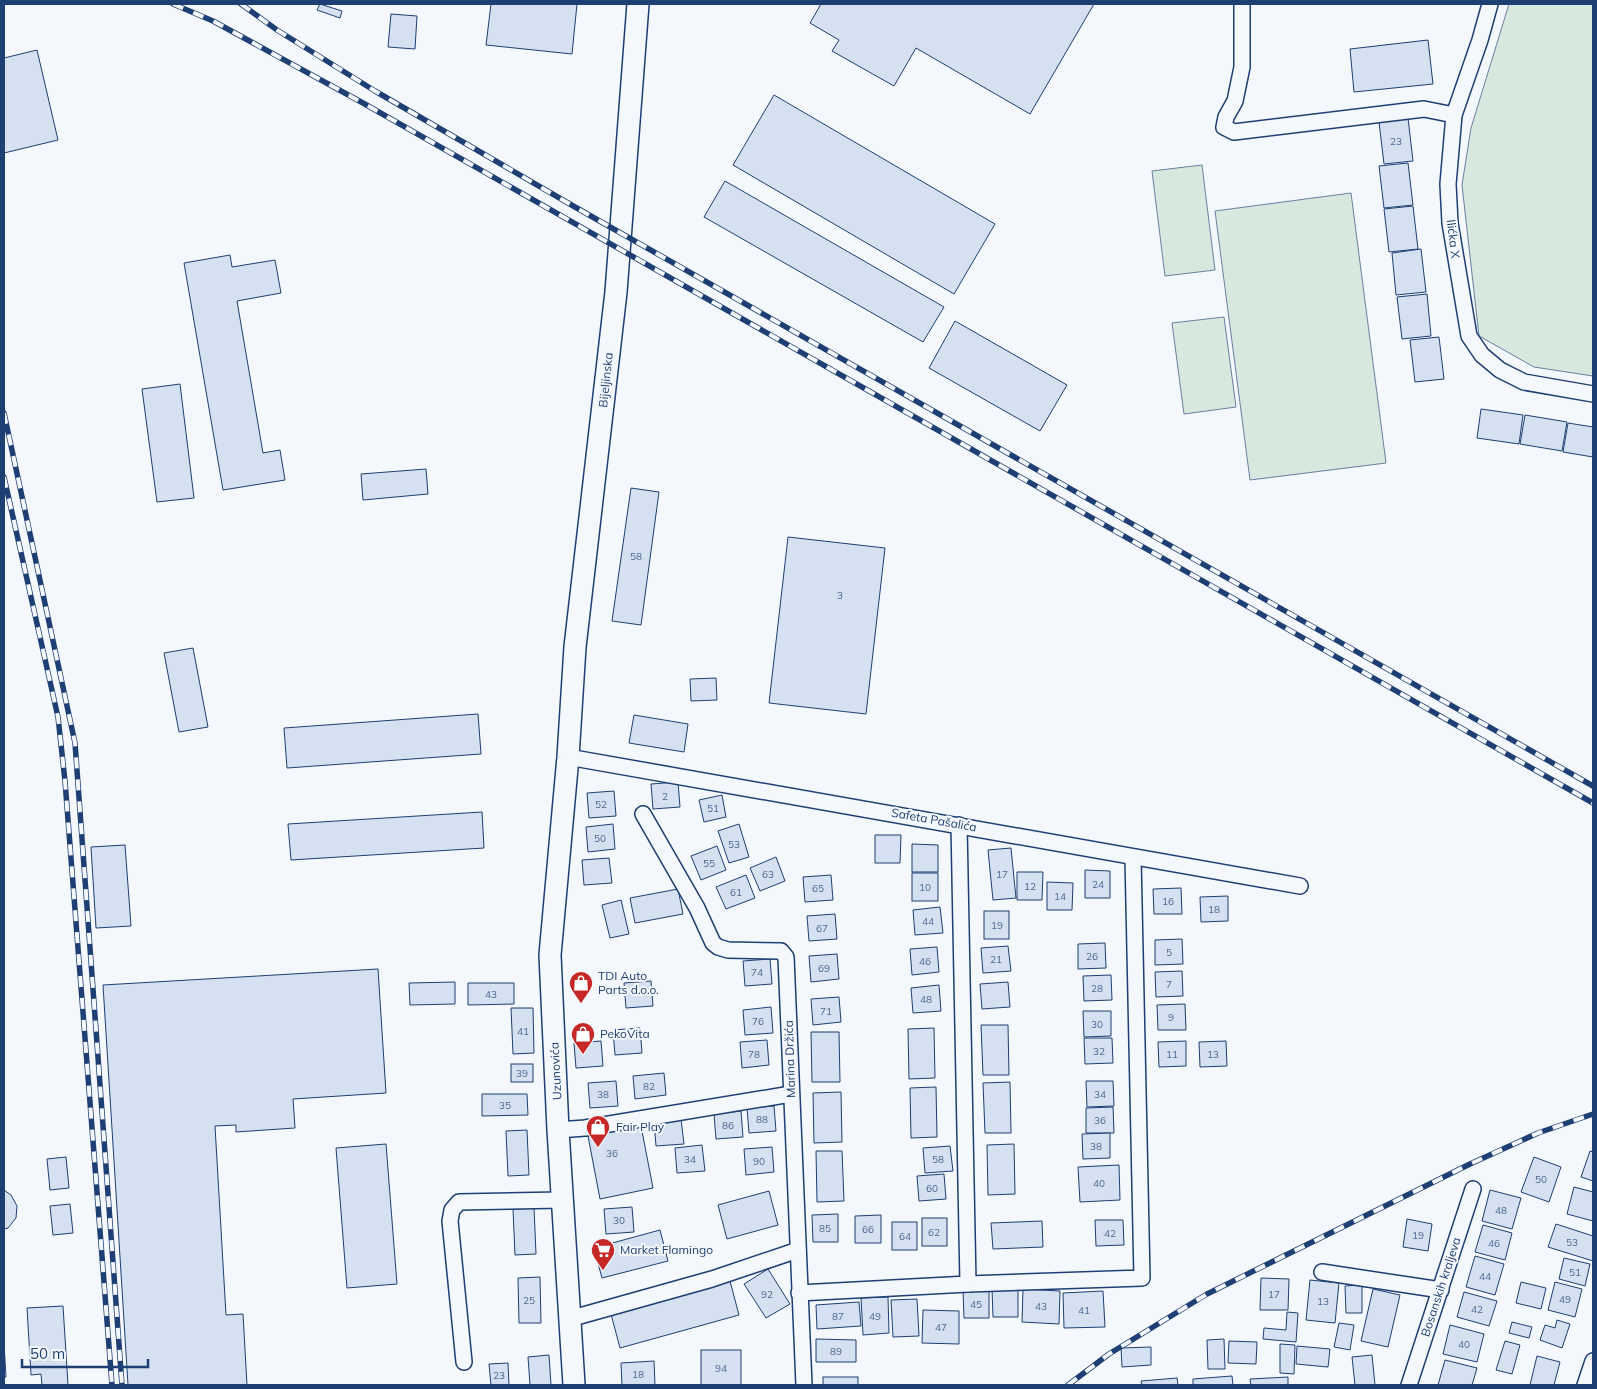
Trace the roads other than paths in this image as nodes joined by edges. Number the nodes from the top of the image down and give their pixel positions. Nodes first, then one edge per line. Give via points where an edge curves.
1 (638, 4) edge
2 (1242, 4) edge
3 (1490, 4) edge
4 (1454, 115) junction
5 (1593, 394) edge
6 (568, 757) junction
7 (643, 814) dead end
8 (959, 825) junction
9 (1133, 857) junction
10 (1300, 886) dead end
11 (791, 1094) junction
12 (558, 1130) junction
13 (1473, 1189) dead end
14 (562, 1200) junction
15 (798, 1250) junction
16 (1322, 1272) dead end
17 (968, 1284) junction
18 (1441, 1290) junction
19 (799, 1294) junction
20 (569, 1319) junction
21 (1593, 1361) edge
22 (464, 1362) dead end
23 (574, 1385) edge
24 (804, 1385) edge
25 (1409, 1385) edge
26 (1585, 1385) edge

1 - 6 main road, Bijeljinska via 616,292 575,647
2 - 4 street via 1242,67 1235,101 1224,127 1234,132 1424,109
3 - 4 street, Ilićka X
4 - 5 street, Ilićka X via 1448,184 1450,223 1469,336 1482,355 1500,370 1524,382
6 - 8 street, Safeta Pašalića
6 - 12 main road, Uzunovića via 550,955
7 - 11 street, Marina Držića via 718,947 781,951 786,956
8 - 9 street, Safeta Pašalića
8 - 17 street
9 - 10 street, Safeta Pašalića
9 - 17 street via 1142,1278
11 - 12 street
11 - 15 street, Marina Držića
12 - 14 main road, Uzunovića
13 - 18 street, Bosanskih kraljeva
14 - 20 main road, Uzunovića
14 - 22 street via 459,1202 452,1210 450,1221
15 - 19 street, Marina Držića
15 - 20 street via 712,1279
16 - 18 street
17 - 19 street
18 - 25 street, Bosanskih kraljeva
19 - 24 street, Marina Držića
20 - 23 main road, Uzunovića
21 - 26 street

